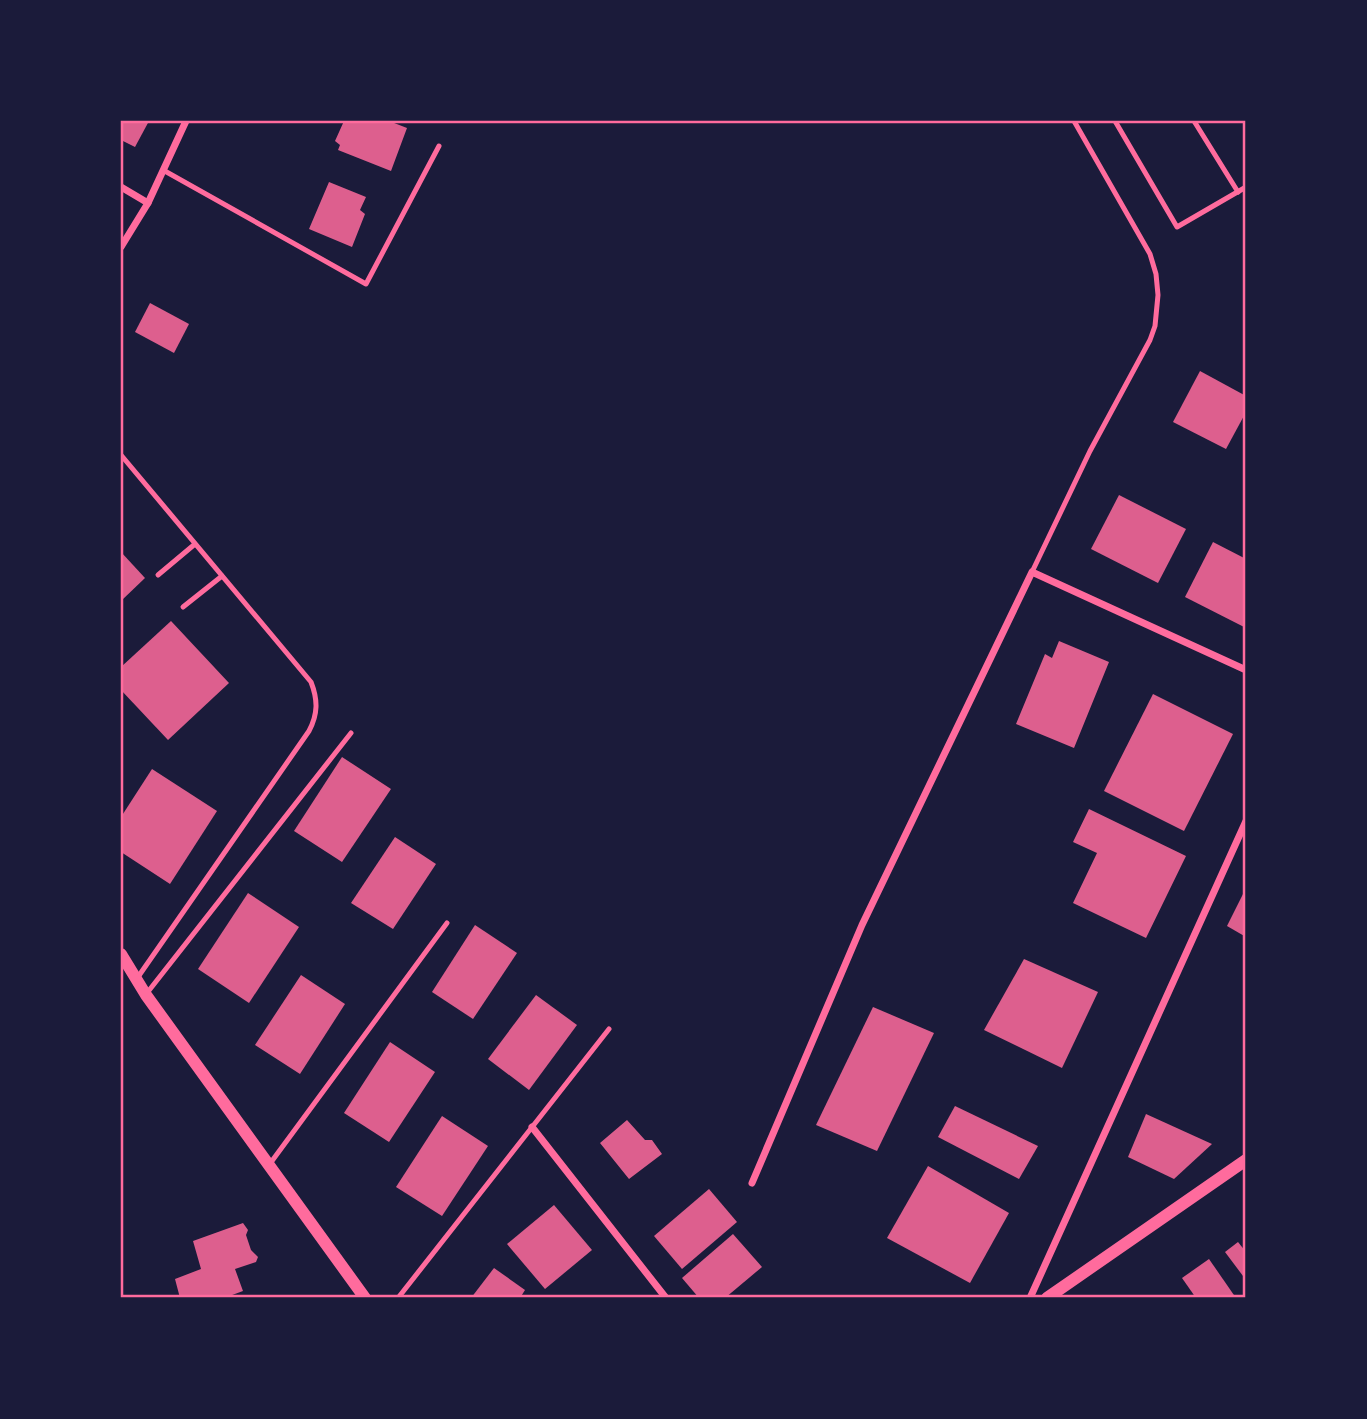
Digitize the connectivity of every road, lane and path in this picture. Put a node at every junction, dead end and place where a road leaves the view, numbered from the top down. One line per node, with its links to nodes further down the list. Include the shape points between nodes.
1 (186, 121): 6 (street)
2 (1074, 121): 14 (lane, via 1150,254 1158,310 1150,340)
3 (1115, 121): 9 (lane, via 1177,227)
4 (1194, 121): 9 (lane)
5 (439, 146): 6 (lane, via 366,284)
6 (163, 170): 10 (street)
7 (121, 187): 10 (street)
8 (1246, 187): 9 (lane)
9 (1238, 192)
10 (148, 203): 11 (street)
11 (121, 247)
12 (121, 455): 13 (lane)
13 (195, 544): 15 (lane); 16 (lane)
14 (1032, 572): 18 (street); 29 (street, via 862,925)
15 (158, 575)
16 (222, 576): 17 (lane); 23 (lane, via 311,682 316,713 309,731)
17 (183, 607)
18 (1246, 670)
19 (351, 733): 24 (lane)
20 (1246, 821): 33 (street)
21 (447, 923): 28 (lane)
22 (121, 954): 23 (street)
23 (136, 979): 24 (street)
24 (146, 995): 28 (street)
25 (609, 1029): 26 (lane)
26 (532, 1127): 31 (lane); 32 (street)
27 (1246, 1160): 34 (street)
28 (269, 1165): 30 (street)
29 (752, 1183)
30 (365, 1298)
31 (398, 1298)
32 (666, 1298)
33 (1030, 1298)
34 (1047, 1298)

